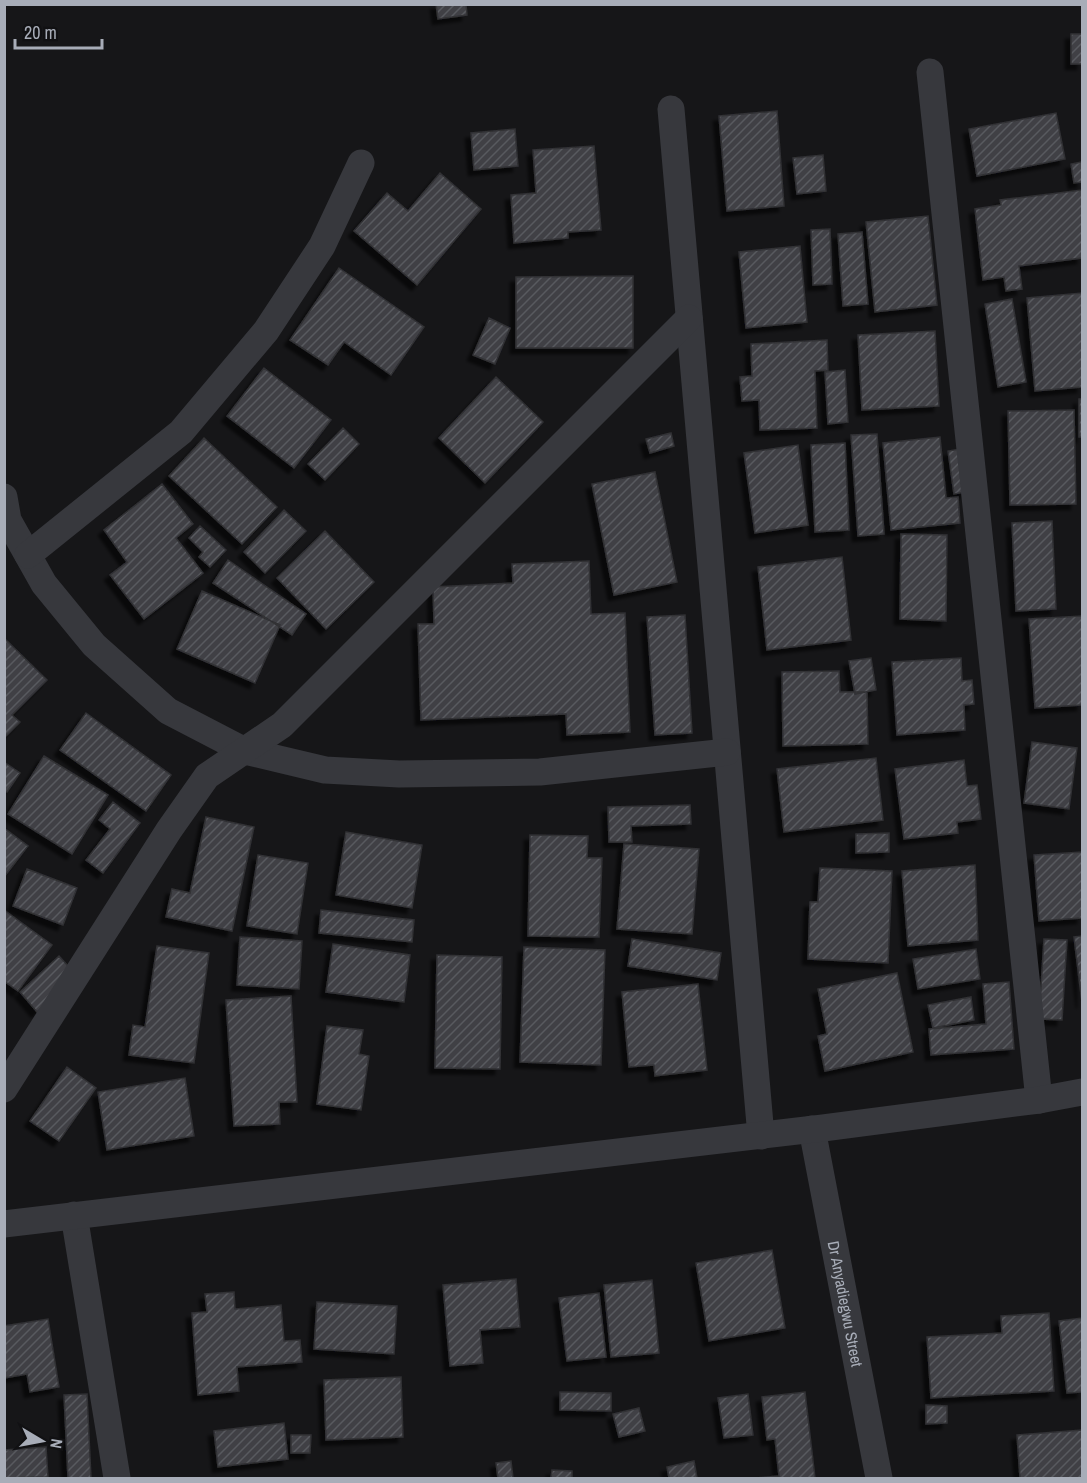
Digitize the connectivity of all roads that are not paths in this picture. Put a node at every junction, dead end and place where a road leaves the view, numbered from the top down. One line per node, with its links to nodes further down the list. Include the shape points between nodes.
1 (930, 72): 11 (street)
2 (671, 109): 4 (street)
3 (362, 163): 6 (street, via 322,246 266,331 181,432)
4 (689, 318): 7 (street, via 282,725); 8 (street)
5 (4, 497): 6 (street, via 8,520)
6 (28, 555): 7 (street, via 44,584 94,645 168,711)
7 (244, 751): 8 (street, via 325,770 399,774 540,772); 9 (street, via 207,776 175,821)
8 (727, 752): 13 (street)
9 (4, 1089)
10 (1083, 1092): 11 (street)
11 (1039, 1100): 12 (street)
12 (812, 1129): 13 (street); 17 (street, Dr Anyadiegwu Street)
13 (761, 1136): 14 (street)
14 (74, 1215): 15 (street); 16 (street)
15 (4, 1224)
16 (117, 1479)
17 (879, 1479)

